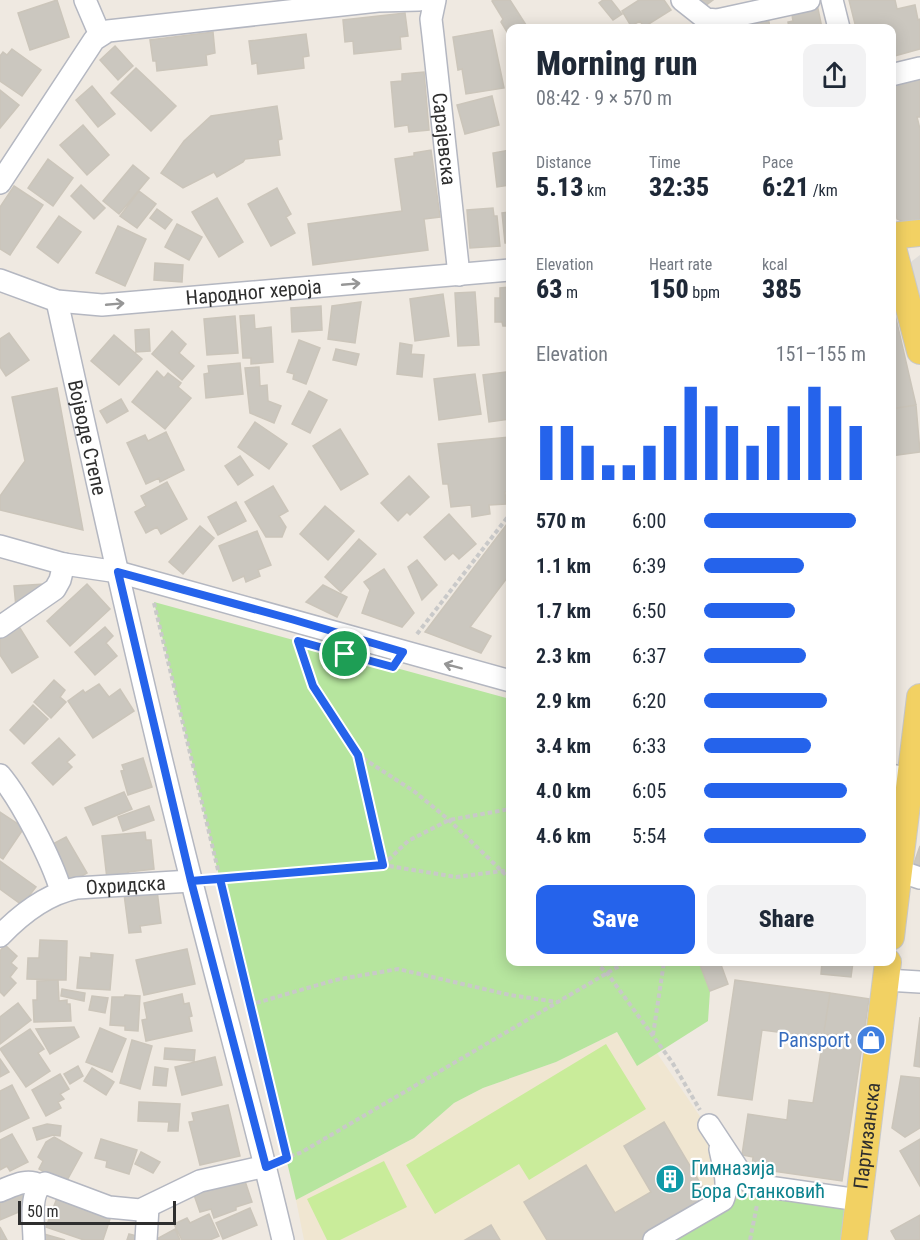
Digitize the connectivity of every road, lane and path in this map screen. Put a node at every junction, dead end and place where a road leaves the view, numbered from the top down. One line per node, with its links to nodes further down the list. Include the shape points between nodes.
1 (85, 0): 7 (street)
2 (427, 0): 7 (street, via 378,1); 15 (street, Сарајевска)
3 (682, 0): 4 (street, via 706,19 717,20)
4 (809, 0)
5 (832, 0): 6 (street)
6 (838, 24)
7 (99, 35): 10 (street)
8 (920, 68): 9 (street)
9 (896, 74)
10 (0, 183)
11 (920, 233): 12 (main road)
12 (896, 237)
13 (896, 257): 18 (main road)
14 (506, 270): 15 (street, Народног хероја)
15 (459, 275): 17 (street, Народног хероја, one-way to 15, via 102,305)
16 (0, 280): 17 (street, Народног хероја)
17 (57, 301): 22 (street, Војводе Степе)
18 (920, 351)
19 (506, 519): 26 (path)
20 (0, 546): 21 (street)
21 (64, 564): 22 (street); 24 (street, via 55,589)
22 (118, 572): 26 (street); 40 (street, Војводе Степе)
23 (165, 605): 39 (path, via 154,602)
24 (0, 627)
25 (308, 644): 29 (path, via 298,641 313,686)
26 (403, 652): 27 (street, one-way to 26)
27 (506, 680)
28 (920, 697): 31 (main road)
29 (358, 755): 33 (path, via 415,792); 34 (path)
30 (0, 775): 41 (street, Охридска, via 44,850)
31 (907, 779): 38 (main road)
32 (506, 810): 33 (path)
33 (449, 820): 34 (path, via 408,841); 36 (path)
34 (383, 865): 36 (path, via 456,877); 39 (path)
35 (506, 871): 36 (path)
36 (503, 872): 37 (path)
37 (506, 875)
38 (910, 875): 42 (main road)
39 (220, 879): 40 (path); 51 (path)
40 (191, 881): 41 (street, Охридска); 52 (street, Војводе Степе)
41 (61, 891): 43 (street, Охридска, via 43,900)
42 (896, 921)
43 (0, 936)
44 (599, 966): 48 (path)
45 (619, 966): 48 (path)
46 (663, 966): 53 (path)
47 (887, 971): 49 (street); 61 (main road, Партизанска)
48 (607, 973): 50 (path); 53 (path)
49 (920, 982)
50 (557, 1002): 51 (path, via 398,969 335,980); 55 (path)
51 (250, 1005): 52 (path); 55 (path)
52 (225, 1012): 56 (street, Војводе Степе)
53 (653, 1036): 54 (path)
54 (713, 1131): 59 (street, via 744,1178); 66 (street, via 726,1184 723,1200)
55 (287, 1158): 56 (path); 57 (path)
56 (266, 1167): 62 (street, via 200,1181); 65 (street, Војводе Степе)
57 (289, 1168)
58 (40, 1185): 60 (street, via 22,1182); 62 (street, via 54,1185 109,1207); 63 (street, via 34,1202)
59 (761, 1186): 61 (street); 67 (path)
60 (0, 1191)
61 (859, 1200): 68 (main road, Партизанска)
62 (148, 1207): 64 (street)
63 (34, 1240)
64 (146, 1240)
65 (283, 1240)
66 (654, 1240)
67 (750, 1240)
68 (854, 1240)

